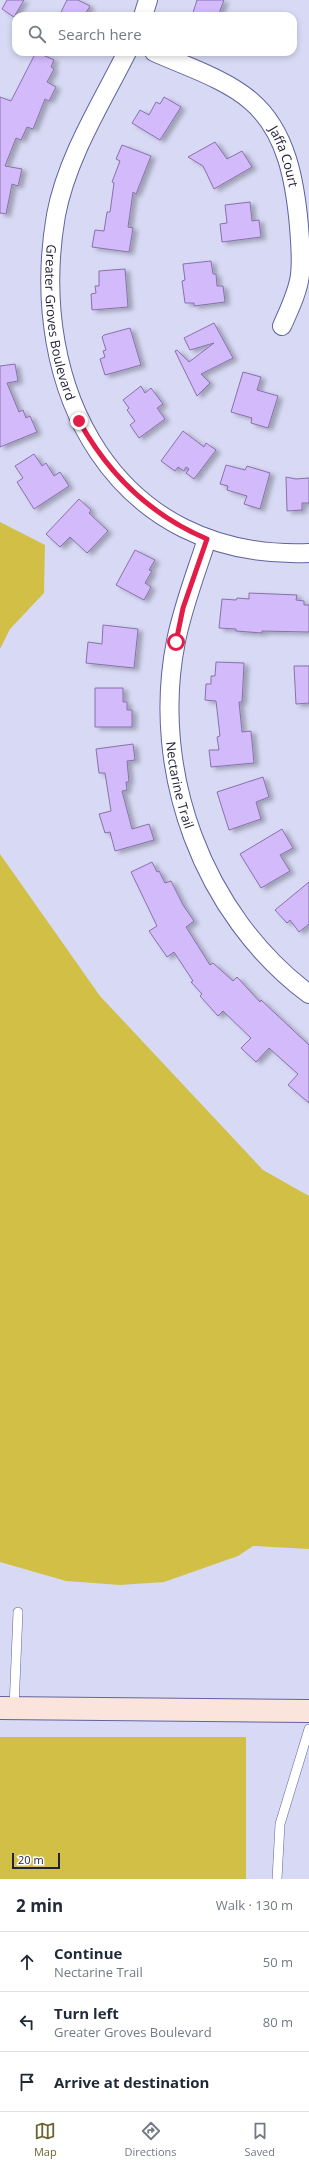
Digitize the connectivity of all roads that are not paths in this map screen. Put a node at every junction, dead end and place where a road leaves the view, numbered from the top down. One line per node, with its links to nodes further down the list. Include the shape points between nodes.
1 (148, 0): 2 (street)
2 (144, 12)
3 (125, 56): 6 (street, Greater Groves Boulevard, via 84,136 56,214 51,259 52,326 58,361 79,421 91,442 132,492 157,513 184,530)
4 (163, 56): 5 (street, Jaffa Court, via 236,90 256,106 276,131 291,173 301,257 297,289)
5 (282, 326)
6 (207, 539): 7 (street, Greater Groves Boulevard, via 253,551); 8 (street, Nectarine Trail, via 183,608 172,674 170,713 180,792 198,851 232,913 270,960)
7 (309, 553)
8 (309, 994)
9 (18, 1612): 10 (lane)
10 (7, 1708): 11 (main road)
11 (309, 1711)
12 (309, 1729): 13 (lane, via 280,1824)
13 (277, 1879)

